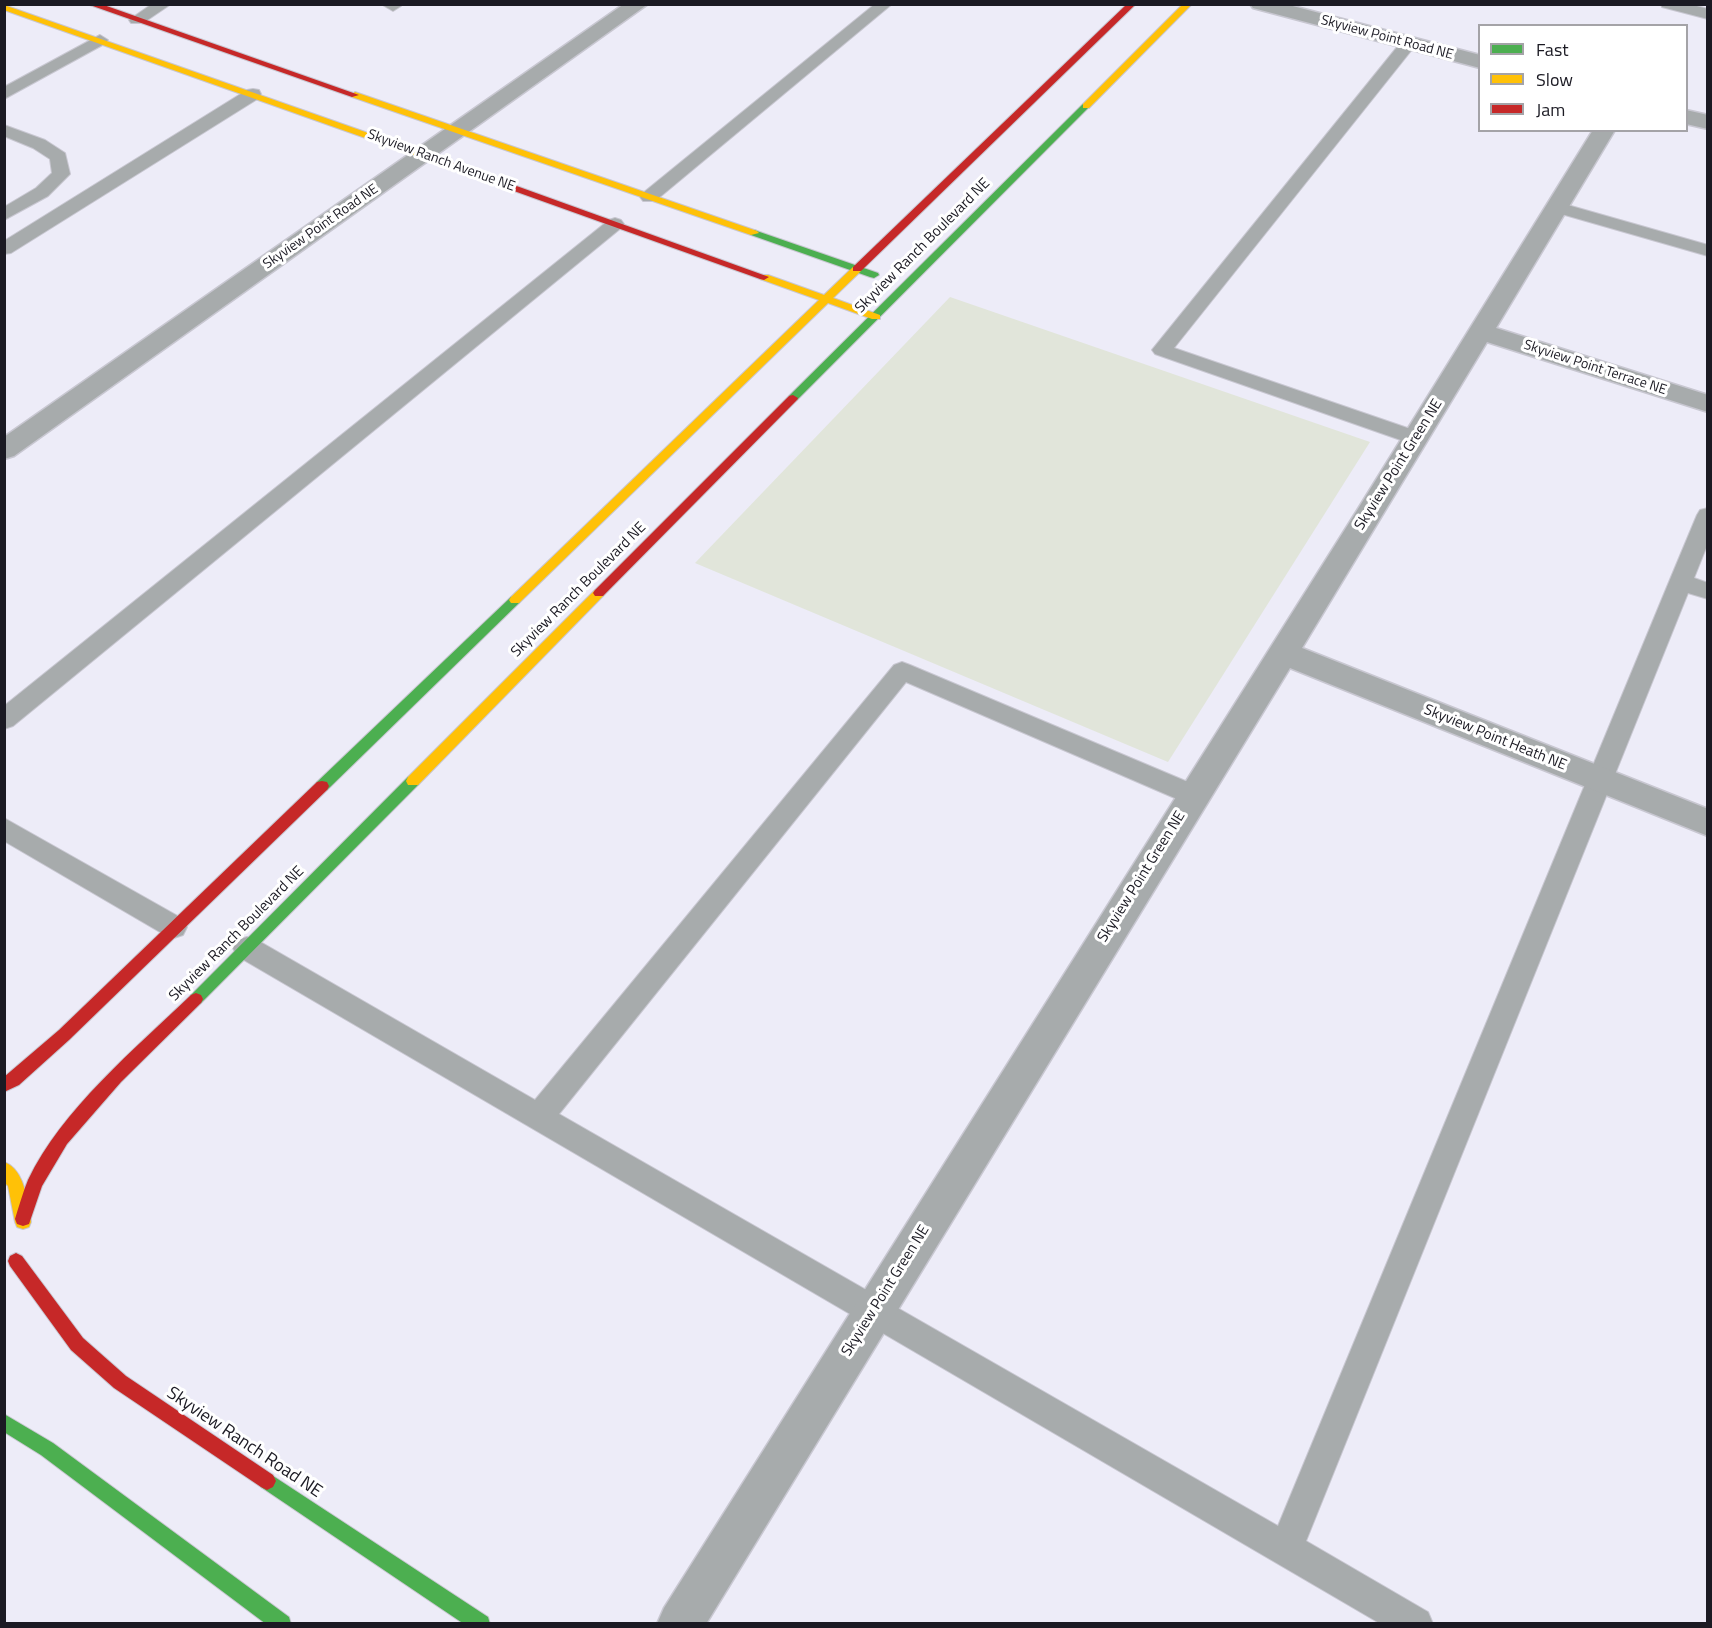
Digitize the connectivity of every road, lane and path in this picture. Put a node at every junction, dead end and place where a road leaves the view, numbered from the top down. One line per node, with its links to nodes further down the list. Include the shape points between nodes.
1 (91, 4): 11 (street)
2 (164, 4): 11 (lane)
3 (638, 4): 20 (street, Skyview Point Road NE)
4 (885, 4): 23 (lane)
5 (1132, 4): 29 (street, Skyview Ranch Boulevard NE)
6 (1188, 4): 30 (street, Skyview Ranch Boulevard NE)
7 (1260, 4): 13 (street, Skyview Point Road NE)
8 (1668, 4): 10 (lane)
9 (4, 6): 12 (street, Skyview Ranch Avenue NE)
10 (1707, 14)
11 (137, 20): 20 (street)
12 (100, 40): 15 (lane); 16 (street, Skyview Ranch Avenue NE)
13 (1408, 44): 14 (street, Skyview Point Road NE); 35 (lane, via 1162,350)
14 (1478, 62)
15 (4, 94)
16 (253, 94): 22 (street, Skyview Ranch Avenue NE); 27 (lane)
17 (1688, 117): 18 (street)
18 (1707, 122)
19 (4, 130): 25 (lane, via 59,157 61,174 42,192)
20 (458, 131): 22 (street, Skyview Point Road NE); 23 (street)
21 (1603, 132): 24 (street, Skyview Point Green NE)
22 (424, 155): 26 (street, Skyview Ranch Avenue NE); 36 (street, Skyview Point Road NE)
23 (649, 197): 29 (street)
24 (1557, 207): 28 (lane); 33 (street, Skyview Point Green NE)
25 (4, 215)
26 (615, 224): 31 (street, Skyview Ranch Avenue NE); 41 (lane)
27 (4, 249)
28 (1707, 251)
29 (858, 269): 30 (street); 31 (street, Skyview Ranch Boulevard NE)
30 (907, 287): 32 (street, Skyview Ranch Boulevard NE)
31 (826, 299): 32 (street, Skyview Ranch Avenue NE); 46 (street, Skyview Ranch Boulevard NE)
32 (876, 316): 47 (street, Skyview Ranch Boulevard NE)
33 (1482, 332): 34 (street, Skyview Point Terrace NE); 35 (street, Skyview Point Green NE)
34 (1707, 404)
35 (1415, 438): 40 (street, Skyview Point Green NE)
36 (4, 450)
37 (1707, 515): 38 (lane)
38 (1680, 582): 39 (lane); 42 (lane)
39 (1707, 591)
40 (1282, 653): 42 (street, Skyview Point Heath NE); 43 (street, Skyview Point Green NE)
41 (4, 720)
42 (1598, 779): 44 (street, Skyview Point Heath NE); 56 (lane)
43 (1193, 795): 49 (lane, via 902,671); 54 (street, Skyview Point Green NE)
44 (1707, 823)
45 (4, 828): 46 (lane)
46 (174, 927): 48 (street, Skyview Ranch Boulevard NE, via 64,1035)
47 (247, 948): 49 (lane); 51 (street, Skyview Ranch Boulevard NE, via 116,1077 61,1139 35,1183)
48 (4, 1085)
49 (539, 1117): 54 (lane)
50 (4, 1169): 51 (street, via 15,1183)
51 (23, 1219): 52 (street)
52 (18, 1251): 53 (street); 58 (street, Skyview Ranch Road NE, via 76,1344 120,1382)
53 (8, 1276)
54 (874, 1311): 56 (lane); 59 (street, Skyview Point Green NE)
55 (4, 1422): 57 (street, via 47,1449)
56 (1286, 1549): 60 (lane)
57 (282, 1623)
58 (481, 1623)
59 (680, 1623)
60 (1416, 1623)

